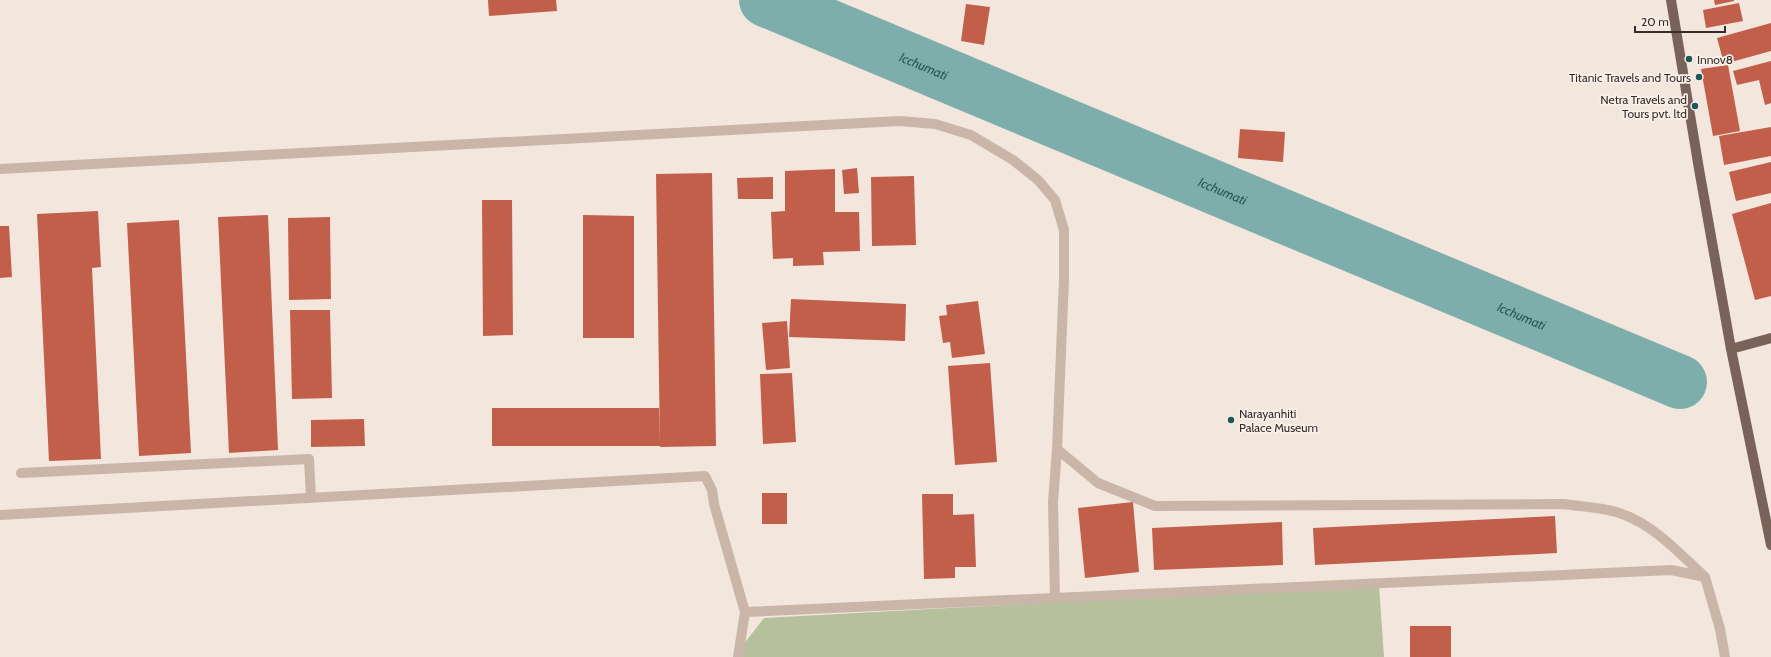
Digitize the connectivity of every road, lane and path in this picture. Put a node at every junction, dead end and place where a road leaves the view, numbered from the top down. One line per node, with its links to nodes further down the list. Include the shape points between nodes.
1 (1671, 0): 4 (main road)
2 (0, 169): 5 (lane, via 900,121 934,124 970,135 1013,160 1038,180 1055,200 1064,230)
3 (1771, 338): 4 (main road)
4 (1731, 349): 9 (main road)
5 (1057, 449): 10 (lane, via 1098,483 1155,506 1564,504 1622,514 1652,530); 11 (lane, via 1052,502)
6 (21, 474): 7 (lane, via 309,459)
7 (311, 498): 8 (lane); 12 (lane, via 704,476 712,490)
8 (0, 515)
9 (1771, 545)
10 (1705, 577): 11 (lane, via 1671,570); 14 (lane)
11 (1055, 598): 12 (lane)
12 (745, 612): 13 (lane)
13 (738, 657)
14 (1725, 657)

